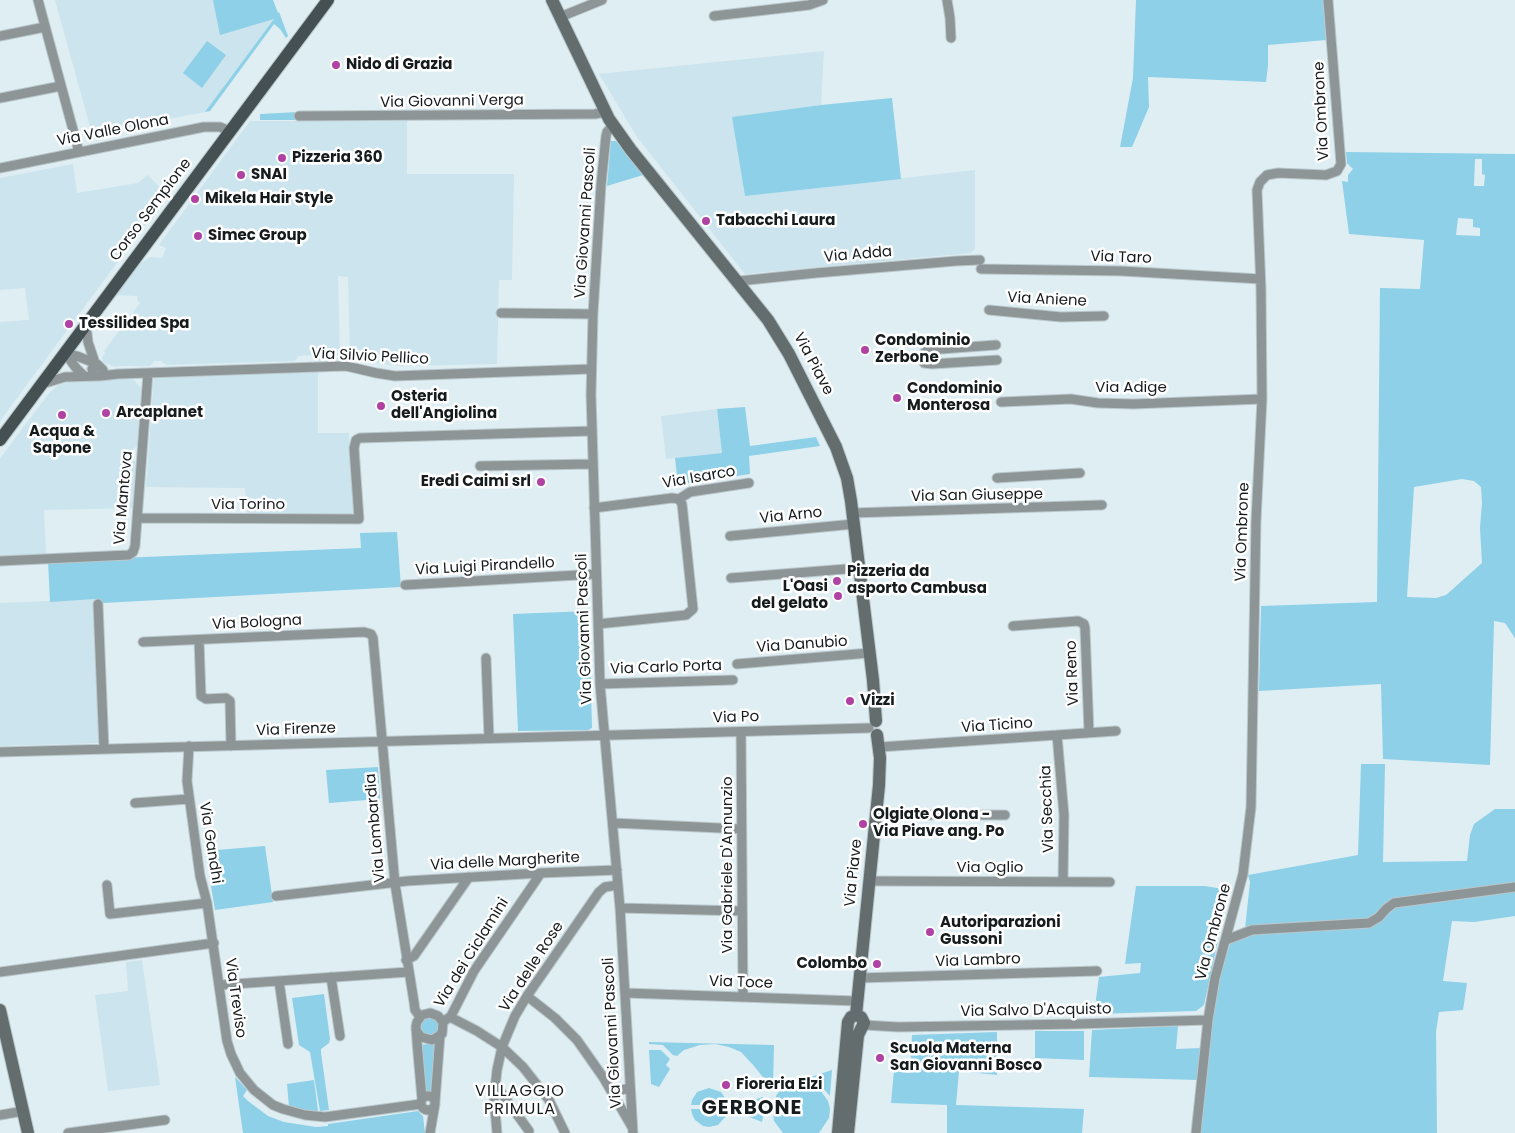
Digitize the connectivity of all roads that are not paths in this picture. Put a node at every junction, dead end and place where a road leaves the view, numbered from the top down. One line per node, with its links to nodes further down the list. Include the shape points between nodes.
1 (38, 0): 10 (street)
2 (328, 0): 18 (main road, Corso Sempione)
3 (552, 0): 9 (street, Via Piave)
4 (602, 0): 9 (street)
5 (823, 0): 8 (street, via 809,5)
6 (947, 0): 12 (street)
7 (1328, 0): 22 (street, Via Ombrone, via 1341,164 1337,171 1326,176 1278,173 1267,175 1260,182 1257,190)
8 (714, 16)
9 (560, 17): 15 (street, Via Piave)
10 (45, 27): 11 (street); 13 (street)
11 (0, 36)
12 (951, 38)
13 (61, 86): 14 (street); 19 (street)
14 (0, 98)
15 (605, 112): 16 (street, Via Giovanni Verga); 17 (street, Via Piave)
16 (299, 116)
17 (613, 126): 23 (street, Via Piave); 26 (street, Via Giovanni Pascoli, via 605,140)
18 (230, 131): 19 (street, Via Valle Olona, via 220,126 209,127); 28 (main road, Corso Sempione)
19 (79, 152): 20 (street, Via Valle Olona)
20 (0, 168)
21 (980, 264): 22 (street, Via Taro); 23 (street, Via Adda, via 956,261)
22 (1260, 279): 36 (street, Via Ombrone)
23 (739, 281): 49 (street, Via Piave, via 778,334 820,413 844,466)
24 (989, 310): 27 (street, Via Aniene, via 1061,317)
25 (501, 313): 26 (street)
26 (593, 314): 32 (street, Via Giovanni Pascoli)
27 (1104, 316)
28 (86, 324): 30 (main road, Corso Sempione); 33 (street)
29 (996, 345): 31 (street, via 928,350 922,359 924,363 932,364)
30 (65, 354): 33 (street, Via Silvio Pellico, via 77,356); 33 (street, via 76,368); 35 (main road, Corso Sempione)
31 (998, 360)
32 (591, 369): 34 (street, Via Silvio Pellico, via 395,376 346,366); 38 (street, Via Giovanni Pascoli)
33 (95, 371): 34 (street, Via Silvio Pellico); 35 (street, Via Silvio Pellico)
34 (148, 373): 48 (street, Via Mantova)
35 (42, 384): 39 (main road, Corso Sempione)
36 (1262, 400): 37 (street, Via Adige, via 1122,404 1071,399); 99 (street, Via Ombrone, via 1256,521 1251,808 1243,874)
37 (1001, 402)
38 (592, 431): 40 (street, Via Giovanni Pascoli); 48 (street, Via Torino, via 360,438 354,448 359,519)
39 (0, 440)
40 (593, 464): 41 (street); 47 (street, Via Giovanni Pascoli)
41 (480, 466)
42 (1080, 473): 43 (street)
43 (997, 478)
44 (749, 483): 45 (street, Via Isarco, via 690,492)
45 (678, 499): 47 (street, Via Isarco); 57 (street, via 682,504 693,609 686,615)
46 (1102, 505): 49 (street, Via San Giuseppe)
47 (594, 508): 53 (street, Via Giovanni Pascoli)
48 (138, 518): 51 (street, Via Mantova, via 135,548 129,554)
49 (853, 518): 50 (street, Via Arno); 52 (street, Via Piave)
50 (730, 536)
51 (0, 561)
52 (859, 568): 54 (street); 62 (street, Via Piave)
53 (596, 574): 55 (street, Via Luigi Pirandello); 57 (street, Via Giovanni Pascoli)
54 (731, 578)
55 (405, 585)
56 (98, 604): 77 (street)
57 (598, 624): 66 (street, Via Giovanni Pascoli)
58 (1013, 626): 70 (street, Via Reno, via 1078,621 1084,624)
59 (371, 634): 60 (street, Via Bologna); 74 (street, Via Lombardia)
60 (199, 640): 61 (street, Via Bologna); 76 (street, via 200,696 230,701)
61 (143, 642)
62 (869, 653): 64 (street, Via Danubio); 69 (street, Via Piave)
63 (486, 658): 73 (street)
64 (737, 664)
65 (733, 680): 66 (street, Via Carlo Porta)
66 (600, 684): 72 (street, Via Giovanni Pascoli)
67 (1116, 731): 70 (street, Via Ticino)
68 (741, 732): 69 (street, Via Po); 72 (street, Via Po); 84 (street, Via Gabriele D'Annunzio)
69 (875, 733): 71 (street, Via Ticino); 81 (street, Via Piave, via 880,769)
70 (1089, 733): 71 (street, Via Ticino)
71 (1057, 735): 89 (street, Via Secchia, via 1064,816)
72 (604, 736): 73 (street, Via Firenze); 83 (street, Via Giovanni Pascoli)
73 (489, 738): 74 (street, Via Firenze)
74 (382, 741): 76 (street, Via Firenze); 91 (street, Via Lombardia)
75 (189, 746): 76 (street, Via Firenze); 77 (street, Via Firenze); 79 (street, Via Gandhi)
76 (231, 746)
77 (104, 749): 78 (street, Via Firenze)
78 (0, 752)
79 (189, 799): 80 (street); 96 (street, Via Gandhi)
80 (135, 803)
81 (876, 815): 82 (street); 88 (street, Via Piave)
82 (1005, 815)
83 (613, 823): 84 (street); 85 (street, Via Giovanni Pascoli)
84 (741, 829): 98 (street, Via Gabriele D'Annunzio)
85 (617, 870): 86 (street, Via delle Margherite); 93 (street, Via Giovanni Pascoli)
86 (541, 873): 87 (street, Via delle Margherite); 115 (street, Via dei Ciclamini, via 474,971)
87 (469, 877): 91 (street, Via delle Margherite); 101 (street, via 414,956)
88 (870, 881): 89 (street, Via Oglio); 106 (street, Via Piave)
89 (1063, 882): 90 (street, Via Oglio)
90 (1110, 882)
91 (395, 884): 95 (street, Via delle Margherite); 101 (street, Via Lombardia)
92 (107, 885): 96 (street, via 110,914)
93 (618, 885): 97 (street, Via Giovanni Pascoli); 110 (street, Via delle Rose, via 605,887 599,892)
94 (1515, 887): 99 (street, via 1394,903 1369,923 1252,930)
95 (276, 896)
96 (207, 903): 100 (street, Via Gandhi)
97 (620, 908): 98 (street); 109 (street, Via Giovanni Pascoli)
98 (742, 911): 111 (street, Via Gabriele D'Annunzio)
99 (1226, 940): 116 (street, Via Ombrone)
100 (214, 943): 103 (street, Via Treviso); 108 (street, Via Treviso)
101 (406, 960): 104 (street, Via Lombardia)
102 (1097, 971): 106 (street, Via Lambro)
103 (0, 972)
104 (408, 972): 105 (street); 114 (street, Via Lombardia)
105 (331, 977): 107 (street); 120 (street)
106 (859, 978): 112 (street, Via Piave)
107 (279, 981): 108 (street); 121 (street)
108 (220, 985): 128 (street, Via Treviso, via 229,1050 238,1070 250,1087 277,1107 325,1117)
109 (625, 993): 111 (street, Via Toce); 125 (street, Via Giovanni Pascoli)
110 (527, 996): 122 (street, Via delle Rose); 126 (street, via 574,1037)
111 (743, 997): 112 (street, Via Toce)
112 (856, 1001): 117 (street, Via Piave)
113 (0, 1010): 123 (street)
114 (420, 1017): 115 (street, via 426,1013); 118 (street)
115 (446, 1020): 119 (street); 122 (street, via 477,1031)
116 (1208, 1020): 117 (street, Via Salvo D'Acquisto, via 1041,1025); 141 (street, Via Ombrone)
117 (856, 1025): 139 (street, Via Piave); 140 (street, Via Piave)
118 (416, 1030): 119 (street, via 428,1040); 128 (street)
119 (440, 1035): 127 (street)
120 (340, 1036)
121 (288, 1044)
122 (502, 1047): 124 (street, Via delle Rose); 138 (street, via 544,1093)
123 (5, 1054): 129 (street)
124 (495, 1084): 133 (street); 137 (street, Via delle Rose)
125 (630, 1088): 126 (street); 132 (street, Via Giovanni Pascoli)
126 (612, 1092): 132 (street)
127 (435, 1103): 128 (street, via 427,1096); 136 (street)
128 (422, 1104): 136 (street)
129 (24, 1111): 130 (street); 134 (street)
130 (0, 1115)
131 (165, 1120): 135 (street)
132 (633, 1130)
133 (529, 1131)
134 (28, 1133)
135 (68, 1133)
136 (430, 1133)
137 (497, 1133)
138 (565, 1133)
139 (838, 1133)
140 (848, 1133)
141 (1196, 1133)

